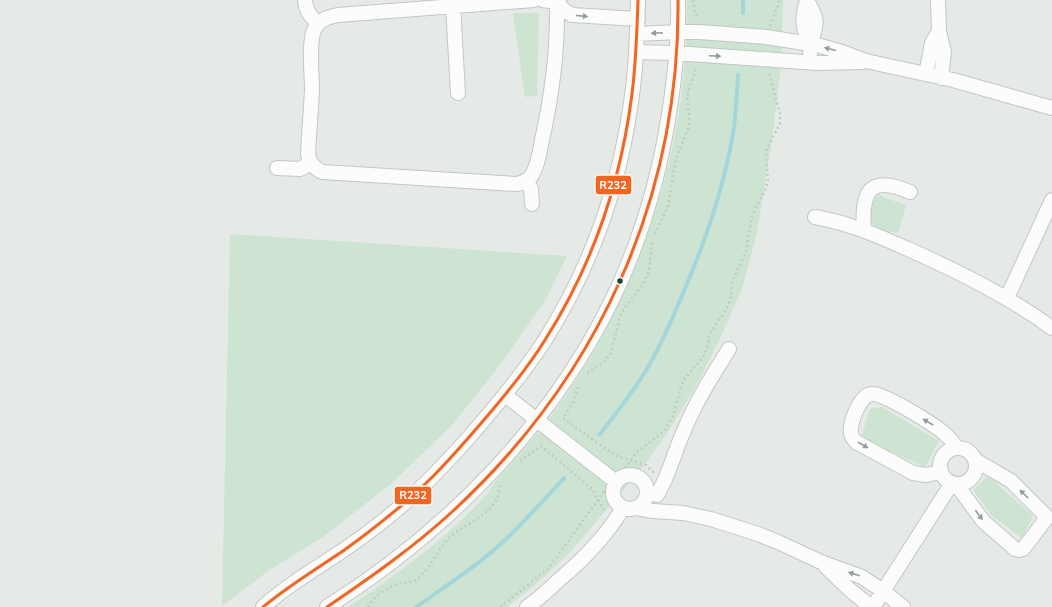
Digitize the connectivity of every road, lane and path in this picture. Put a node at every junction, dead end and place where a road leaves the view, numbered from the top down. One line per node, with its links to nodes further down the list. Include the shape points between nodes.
1 (305, 0): 12 (street, via 309,14)
2 (534, 0): 10 (street)
3 (543, 0): 9 (street)
4 (638, 0): 11 (street)
5 (678, 0): 14 (street)
6 (780, 0): 16 (path)
7 (807, 0): 17 (street, via 813,10 816,24)
8 (938, 0): 13 (street)
9 (558, 1): 11 (street, one-way to 11, via 568,13 578,16); 29 (street, via 550,102 534,171)
10 (453, 5): 12 (street, via 338,15); 25 (street)
11 (638, 19): 15 (street)
12 (319, 23): 27 (street, via 312,37 308,154)
13 (938, 31): 23 (street, via 932,42); 24 (street, via 944,52)
14 (678, 32): 15 (street, one-way to 15); 16 (street); 19 (street)
15 (637, 34): 18 (street)
16 (766, 37): 17 (street)
17 (811, 44): 21 (street); 22 (street, one-way to 17, via 842,52)
18 (636, 52): 19 (street); 38 (street, via 631,107 621,159 596,236 560,315 531,361)
19 (676, 53): 20 (street, one-way to 20); 40 (street, via 661,156 646,213 629,260 590,341)
20 (765, 59): 21 (street); 42 (path, via 780,114 780,124 767,148 768,180 752,216 746,252 734,276 727,308 709,335 702,358 683,380 673,416 664,431 637,452)
21 (810, 62): 22 (street)
22 (866, 62): 23 (street)
23 (926, 74): 24 (street)
24 (941, 78): 26 (street)
25 (458, 92)
26 (1052, 108)
27 (311, 163): 28 (street, via 300,169); 29 (street, via 322,172 516,184)
28 (277, 168)
29 (527, 180): 32 (street, via 531,189)
30 (910, 192): 34 (street, via 885,184 871,189 864,204)
31 (1052, 200): 35 (street)
32 (532, 204)
33 (815, 217): 34 (street, via 842,222)
34 (864, 231): 35 (street, via 944,265)
35 (1007, 298): 36 (street)
36 (1052, 328)
37 (729, 349): 48 (street, via 698,401 673,455)
38 (505, 395): 40 (street); 57 (street, via 456,451 395,512)
39 (563, 418): 42 (path, via 617,456)
40 (536, 420): 46 (street); 58 (street, via 481,483 433,530 391,564)
41 (957, 448): 43 (street, via 968,451); 45 (street, via 943,455); 45 (street, one-way to 45, via 934,426 884,396 873,394 863,397 855,414 852,438 913,473 926,475)
42 (632, 460): 46 (path); 48 (path, via 646,465)
43 (975, 460): 49 (street, via 975,472 972,477 962,483); 49 (street, one-way to 43, via 983,520 1015,549 1023,549 1046,516 1011,480)
44 (516, 463): 52 (path, via 541,446 593,490)
45 (941, 472): 49 (street, via 947,480)
46 (616, 481): 50 (street, via 631,475 640,479); 52 (path); 53 (street, via 613,489 616,502)
47 (500, 482): 59 (path, via 498,498 485,514 451,536 438,550 424,573 415,581 387,588 372,600)
48 (664, 483): 51 (street)
49 (954, 483): 56 (street)
50 (646, 486): 51 (street); 53 (street, via 643,503)
51 (657, 495): 54 (street)
52 (598, 499): 60 (path, via 549,568)
53 (630, 508): 54 (street); 61 (street, via 575,566)
54 (683, 513): 55 (street, via 758,534)
55 (821, 562): 56 (street, one-way to 55, via 862,577); 62 (street)
56 (884, 591): 62 (street); 63 (street)
57 (263, 607)
58 (327, 607)
59 (368, 607)
60 (500, 607)
61 (527, 607)
62 (872, 607)
63 (903, 607)

